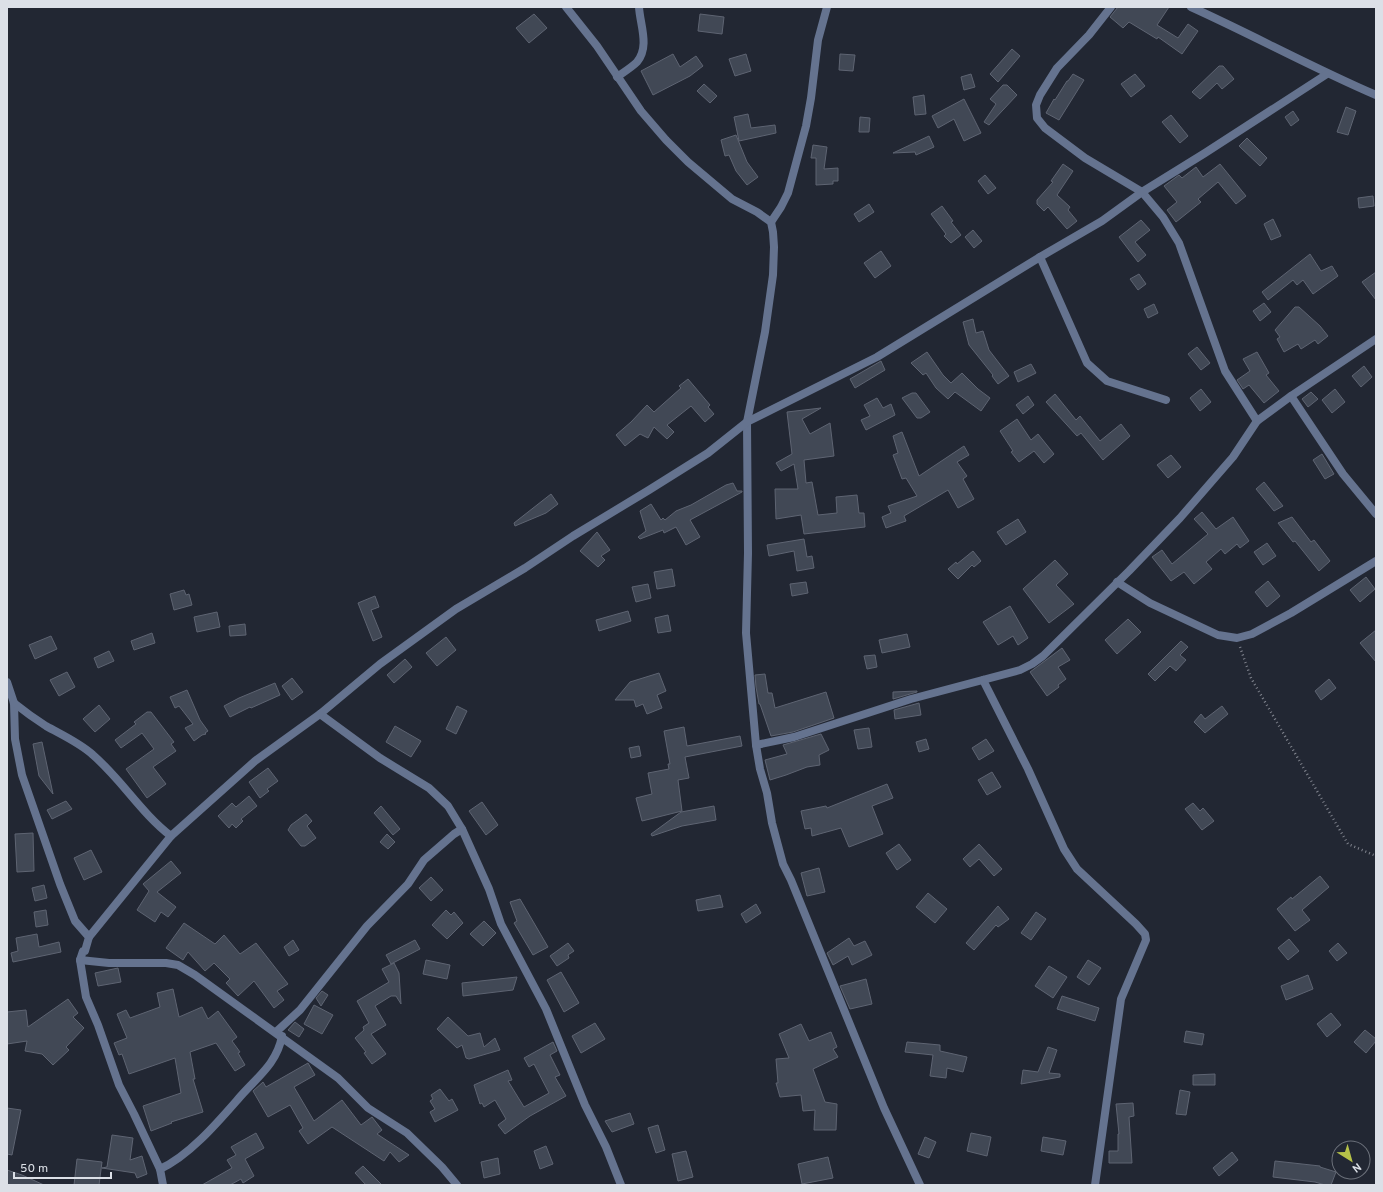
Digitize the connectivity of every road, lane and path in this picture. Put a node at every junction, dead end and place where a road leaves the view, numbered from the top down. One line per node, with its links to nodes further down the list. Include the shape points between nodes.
1 (566, 7): 7 (street, via 597,46)
2 (639, 7): 7 (street, via 644,50 637,62)
3 (827, 7): 10 (street, via 818,40 806,126 788,193)
4 (1111, 7): 9 (street, via 1089,35 1057,68 1040,95 1036,105 1037,118 1044,128 1085,158)
5 (1191, 7): 6 (street)
6 (1327, 74): 8 (street); 9 (street)
7 (617, 77): 10 (street, via 641,111 688,162 732,199)
8 (1376, 96)
9 (1142, 192): 11 (street, via 1102,221); 15 (street, via 1163,217 1179,243 1225,371)
10 (770, 222): 16 (street, via 774,247 773,275 765,332)
11 (1040, 257): 14 (street, via 1087,363 1107,381); 16 (street, via 878,358)
12 (1376, 339): 13 (street)
13 (1291, 396): 15 (street); 17 (street, via 1343,474)
14 (1166, 400)
15 (1257, 421): 19 (street, via 1233,457 1180,518)
16 (747, 422): 24 (street, via 708,453 456,609 380,664); 25 (street, via 746,633)
17 (1376, 514)
18 (1376, 561): 20 (street, via 1291,613 1252,634)
19 (1117, 582): 20 (street, via 1150,603 1218,635); 21 (street, via 1043,656 1020,670)
20 (1237, 638): 28 (path, via 1251,678 1348,844)
21 (983, 680): 25 (street, via 911,699 794,737); 37 (street, via 1028,768 1064,849 1077,869 1145,934 1146,940 1121,1000)
22 (7, 682): 23 (street)
23 (14, 703): 27 (street, via 92,754 157,826); 29 (street, via 15,739 22,775 60,884 76,921)
24 (320, 714): 26 (street, via 380,758 429,788 448,806); 27 (street, via 256,762)
25 (756, 745): 36 (street, via 783,864 884,1108)
26 (462, 829): 31 (street, via 424,860 408,884 367,926); 35 (street, via 489,889 501,924 546,1009)
27 (171, 836): 29 (street)
28 (1376, 856)
29 (89, 937): 30 (street, via 86,951 83,951)
30 (80, 960): 31 (street, via 178,965); 32 (street, via 86,997 119,1085)
31 (279, 1034): 32 (street, via 280,1044 262,1074 224,1116 191,1147 170,1165); 34 (street, via 338,1078 368,1108 407,1133)
32 (160, 1169): 33 (street)
33 (163, 1185)
34 (457, 1185)
35 (621, 1185)
36 (920, 1185)
37 (1095, 1185)

